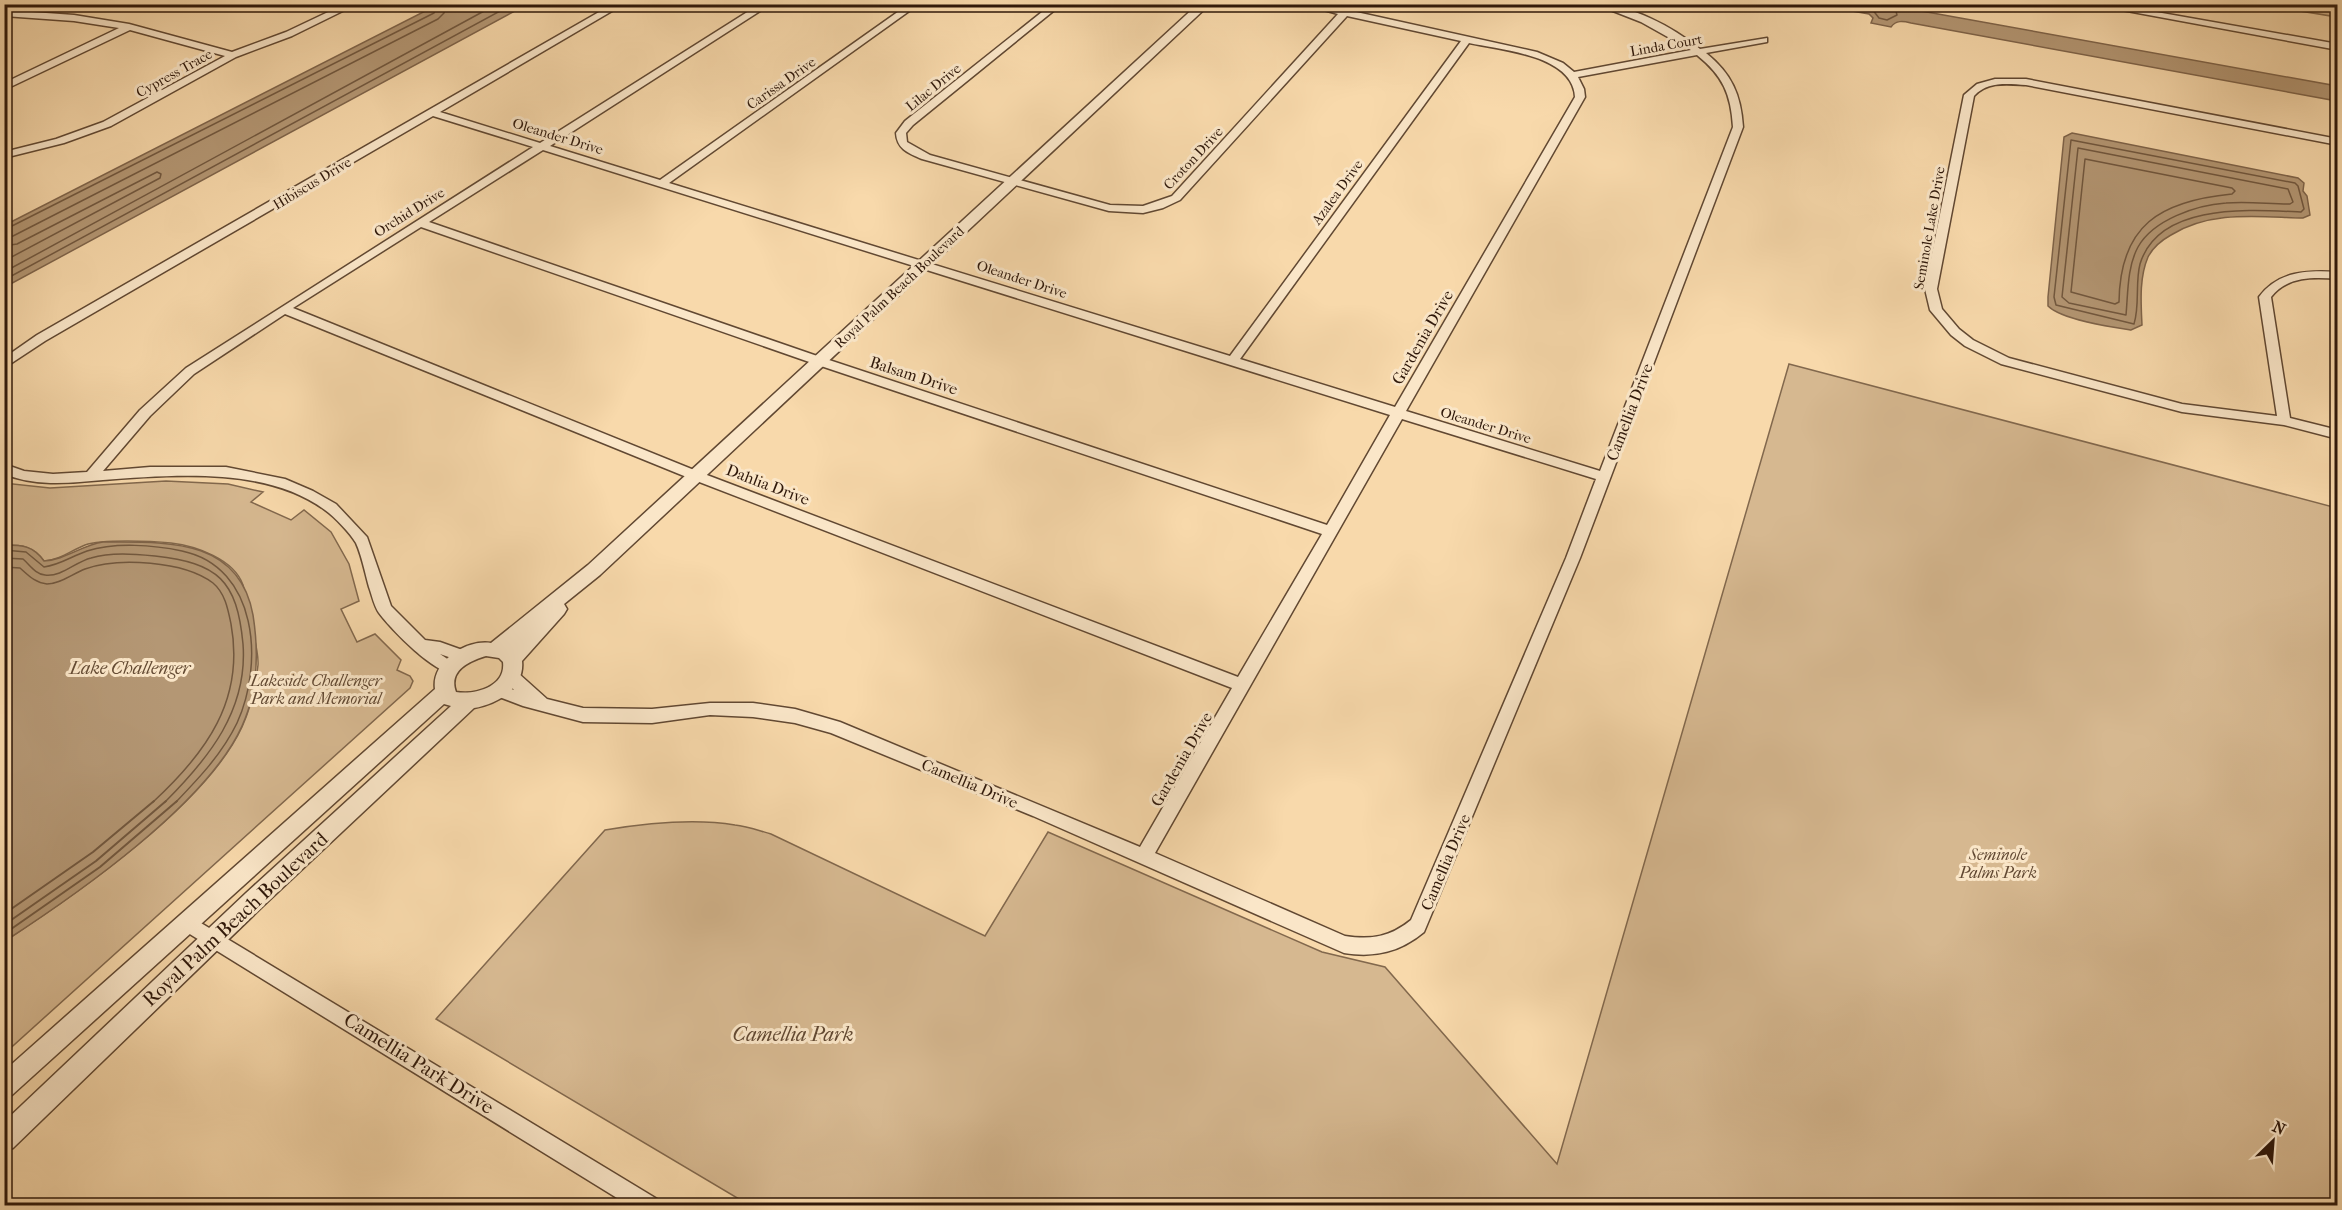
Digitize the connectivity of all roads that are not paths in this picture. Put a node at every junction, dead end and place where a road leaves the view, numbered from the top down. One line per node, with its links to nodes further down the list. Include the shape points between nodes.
1 (353, 4): 17 (street, Cypress Trace)
2 (620, 4): 20 (street, Hibiscus Drive)
3 (767, 4): 22 (street, Orchid Drive)
4 (915, 4): 25 (street, Carissa Drive)
5 (1058, 4): 24 (street, Lilac Drive, via 901,133 902,143 910,150)
6 (1205, 4): 24 (street, Royal Palm Beach Boulevard)
7 (1305, 4): 11 (street)
8 (1599, 4): 16 (street, Camellia Drive, via 1649,22)
9 (2093, 4): 15 (street)
10 (4, 13): 12 (street)
11 (1344, 13): 13 (street); 24 (street, Croton Drive, via 1176,198 1163,206 1132,212)
12 (129, 27): 17 (street); 19 (street)
13 (1467, 39): 18 (street, via 1538,55); 31 (street, Azalea Drive)
14 (1764, 40): 16 (street, Linda Court)
15 (2337, 47)
16 (1699, 52): 18 (street, Linda Court); 39 (street, Camellia Drive, via 1731,89 1737,103 1738,127)
17 (232, 55): 23 (street, Cypress Trace, via 107,124)
18 (1572, 75): 33 (street, Gardenia Drive, via 1580,88 1580,97)
19 (4, 87)
20 (431, 112): 22 (street, Oleander Drive); 32 (street, Hibiscus Drive, via 41,338)
21 (2337, 142): 34 (street, Seminole Lake Drive, via 2026,82 2000,81 1980,86 1969,95 1930,289 1936,310 1955,332 2005,361 2182,408)
22 (543, 147): 25 (street, Oleander Drive); 26 (street, Orchid Drive)
23 (4, 155)
24 (1014, 181): 27 (street, Royal Palm Beach Boulevard)
25 (662, 183): 27 (street, Oleander Drive)
26 (420, 223): 29 (street, Orchid Drive); 30 (street, Balsam Drive)
27 (925, 264): 30 (street, Royal Palm Beach Boulevard); 31 (street, Oleander Drive)
28 (2337, 276): 34 (street, via 2286,279 2265,297)
29 (284, 309): 37 (street, Dahlia Drive); 38 (street, Orchid Drive, via 190,371 145,413)
30 (819, 361): 37 (street, Royal Palm Beach Boulevard); 40 (street, Balsam Drive)
31 (1232, 362): 33 (street, Oleander Drive)
32 (4, 364)
33 (1398, 413): 39 (street, Oleander Drive); 40 (street, Gardenia Drive)
34 (2284, 421): 35 (street, Seminole Lake Drive)
35 (2337, 435)
36 (4, 469): 38 (street, via 22,476)
37 (694, 475): 41 (street, Royal Palm Beach Boulevard); 45 (street, Dahlia Drive)
38 (91, 476): 43 (street, via 226,472 285,484 308,494 331,507 362,541 384,609 435,659)
39 (1604, 477): 48 (street, Camellia Drive, via 1418,926 1407,936 1378,947 1344,944)
40 (1330, 531): 45 (street, Gardenia Drive)
41 (594, 570): 42 (street, Royal Palm Beach Boulevard); 44 (street, Royal Palm Beach Boulevard)
42 (495, 649): 43 (street, via 474,651); 44 (street, via 506,651)
43 (456, 662): 46 (street, via 443,679)
44 (508, 676): 47 (street, via 484,700); 48 (street, Camellia Drive, via 523,700 583,715 652,716 710,709 795,716 844,731)
45 (1242, 685): 48 (street, Gardenia Drive)
46 (445, 692): 47 (street, via 449,698); 49 (street, Royal Palm Beach Boulevard)
47 (467, 702): 50 (street, Royal Palm Beach Boulevard)
48 (1144, 856)
49 (186, 922): 50 (street, Camellia Park Drive); 51 (street, Royal Palm Beach Boulevard)
50 (214, 938): 52 (street, Royal Palm Beach Boulevard); 53 (street, Camellia Park Drive)
51 (4, 1087)
52 (4, 1138)
53 (650, 1206)

